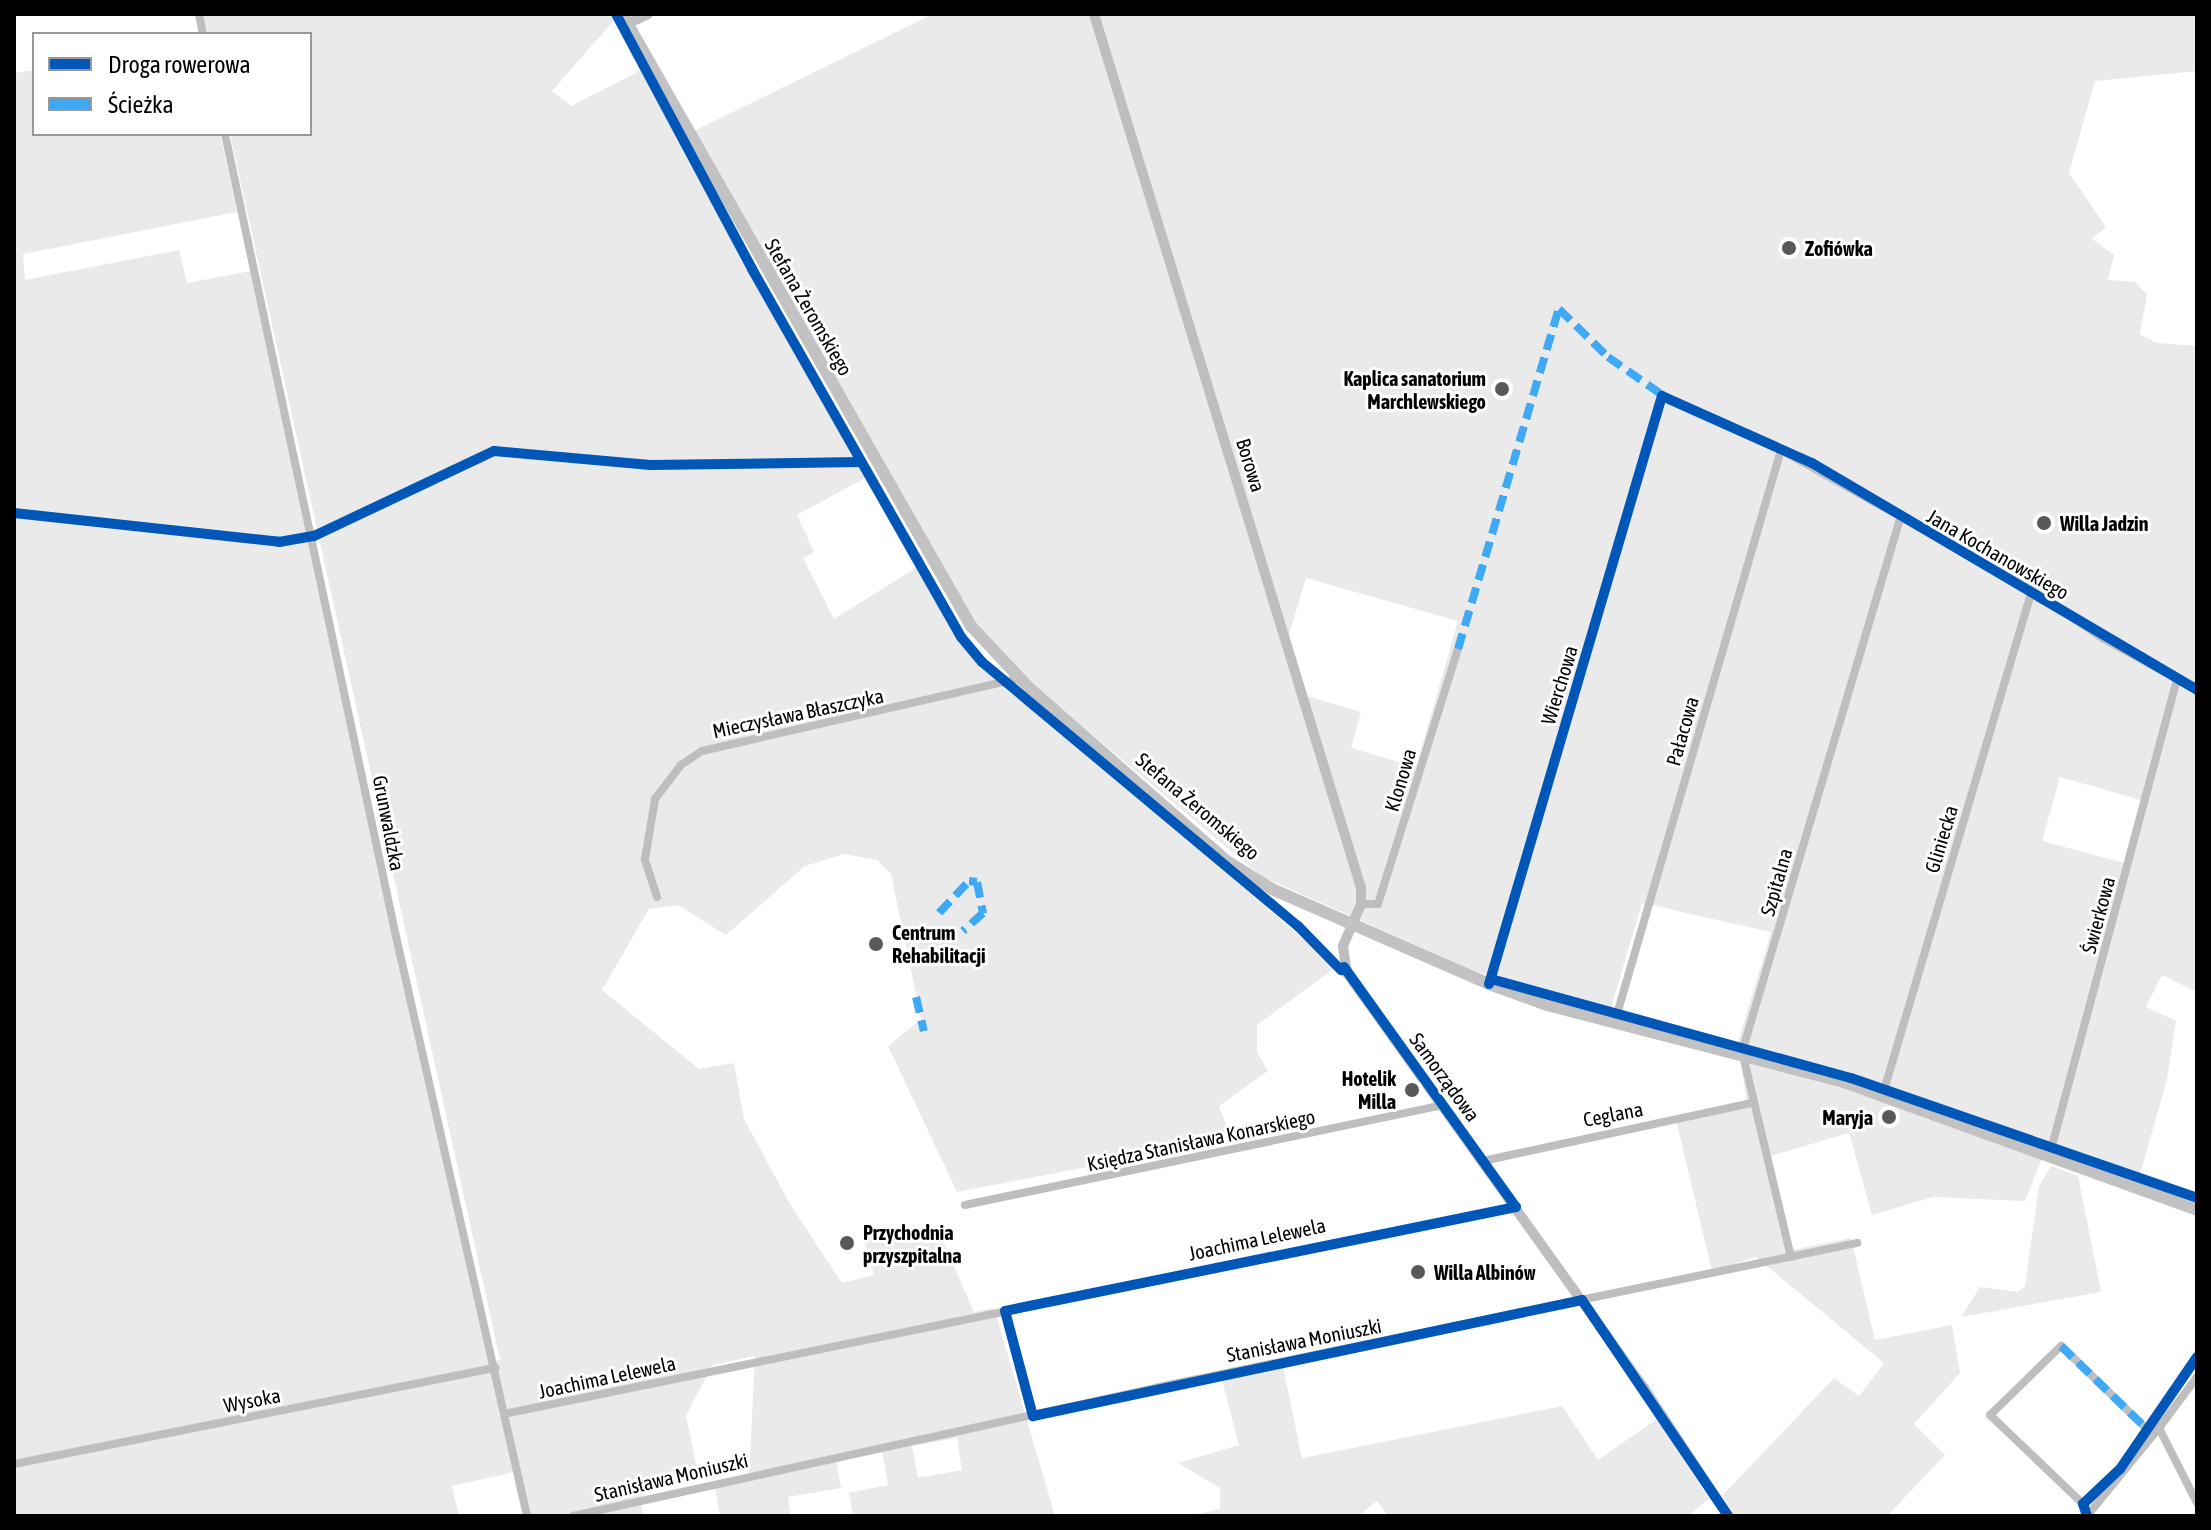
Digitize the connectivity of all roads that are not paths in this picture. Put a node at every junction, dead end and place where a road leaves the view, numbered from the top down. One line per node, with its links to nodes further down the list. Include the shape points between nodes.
1 (648, 14): 3 (street)
2 (1094, 14): 14 (street, Borowa, via 1335,798)
3 (624, 19): 10 (main road, Stefana Żeromskiego, via 971,626)
4 (225, 136): 30 (street, Grunwaldzka, via 395,932)
5 (1662, 396): 16 (street, Wierchowa)
6 (1781, 450): 7 (street, Jana Kochanowskiego, via 1812,463); 17 (street, Pałacowa)
7 (1900, 519): 8 (street, Jana Kochanowskiego); 18 (street, Szpitalna)
8 (2032, 590): 11 (street, Jana Kochanowskiego); 19 (street, Gliniecka)
9 (1458, 649): 14 (street, Klonowa, via 1378,904)
10 (1020, 678): 13 (street, Mieczysława Błaszczyka, via 702,751 681,765 655,799 645,859); 15 (main road, Stefana Żeromskiego, via 1227,861 1272,889)
11 (2177, 680): 12 (street, Jana Kochanowskiego); 22 (street, Świerkowa)
12 (2197, 690)
13 (657, 897)
14 (1361, 904): 15 (street)
15 (1352, 926): 16 (main road, Stefana Żeromskiego); 21 (street, Samorządowa, via 1343,946 1347,973)
16 (1489, 984): 17 (main road, Stefana Żeromskiego)
17 (1615, 1021): 18 (main road, Stefana Żeromskiego)
18 (1742, 1052): 19 (main road, Stefana Żeromskiego); 20 (street, Szpitalna)
19 (1882, 1097): 22 (main road, Stefana Żeromskiego)
20 (1751, 1103): 23 (street, Ceglana); 28 (street, Szpitalna)
21 (1443, 1105): 23 (street, Samorządowa); 24 (street, Księdza Stanisława Konarskiego)
22 (2049, 1157): 26 (main road, Stefana Żeromskiego)
23 (1483, 1161): 25 (street, Samorządowa)
24 (965, 1205)
25 (1516, 1207): 29 (street, Samorządowa); 32 (street, Joachima Lelewela)
26 (2197, 1210)
27 (1857, 1243): 28 (street, Stanisława Moniuszki)
28 (1791, 1257): 29 (street, Stanisława Moniuszki)
29 (1582, 1300): 37 (street, Stanisława Moniuszki); 38 (street, Samorządowa)
30 (496, 1368): 32 (street, Grunwaldzka); 34 (street, Wysoka)
31 (2197, 1377): 33 (street)
32 (504, 1414): 36 (street, Grunwaldzka)
33 (2156, 1431): 35 (street); 39 (street); 39 (street, via 2061,1346 1990,1415 2083,1504)
34 (14, 1464)
35 (2197, 1503)
36 (527, 1516)
37 (573, 1516)
38 (1728, 1516)
39 (2087, 1516)

